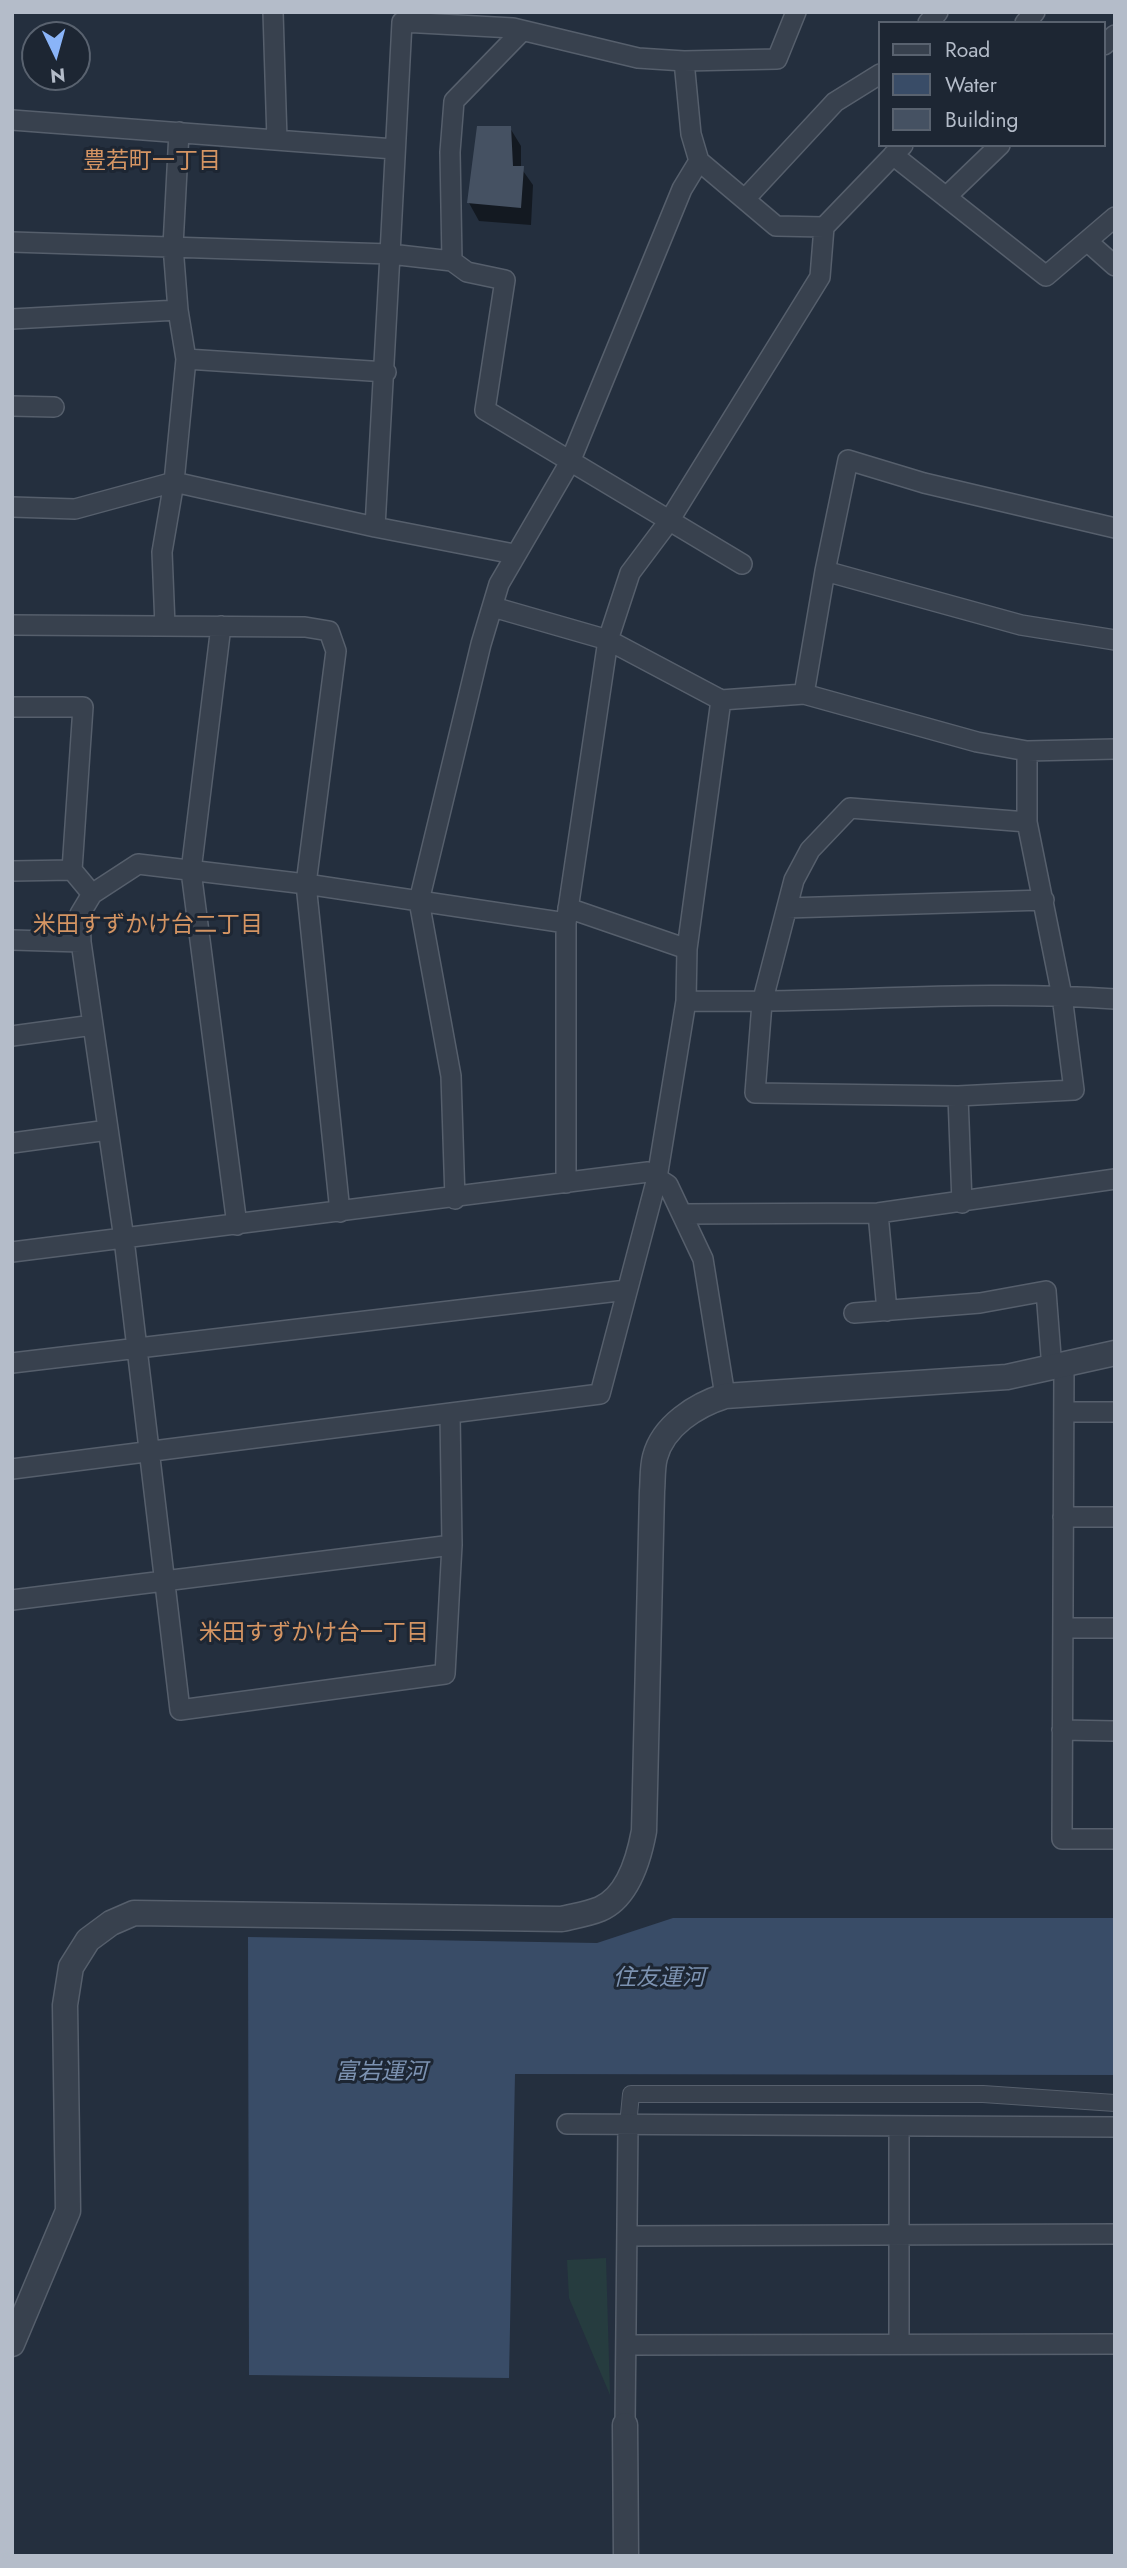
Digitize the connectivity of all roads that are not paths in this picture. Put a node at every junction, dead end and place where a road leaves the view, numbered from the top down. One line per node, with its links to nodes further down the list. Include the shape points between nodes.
1 (273, 12): 10 (street)
2 (796, 12): 6 (street, via 777,59)
3 (402, 17): 4 (street); 12 (street)
4 (485, 19): 5 (street)
5 (521, 24): 6 (street, via 638,58); 23 (street, via 454,101)
6 (684, 61): 14 (street, via 691,134)
7 (878, 75): 16 (street, via 835,102)
8 (12, 120): 9 (street)
9 (179, 132): 10 (street); 21 (street)
10 (277, 140): 12 (street)
11 (998, 147): 15 (street)
12 (394, 149): 22 (street)
13 (898, 150): 15 (street); 18 (street)
14 (699, 161): 16 (street); 31 (street, via 682,190)
15 (946, 197): 20 (street, via 1046,276)
16 (745, 200): 18 (street, via 776,226)
17 (1115, 217): 20 (street)
18 (824, 227): 34 (street, via 820,277)
19 (12, 242): 21 (street)
20 (1088, 242): 24 (street)
21 (173, 246): 22 (street); 25 (street)
22 (390, 254): 23 (street); 28 (street)
23 (452, 261): 31 (street, via 467,272 505,280 485,410)
24 (1115, 266)
25 (178, 310): 26 (street); 27 (street)
26 (12, 319)
27 (186, 359): 28 (street); 32 (street)
28 (386, 372): 35 (street)
29 (12, 406): 30 (street)
30 (54, 407)
31 (569, 462): 34 (street); 37 (street)
32 (174, 482): 33 (street, via 75,509); 35 (street); 42 (street, via 162,552)
33 (12, 507)
34 (669, 521): 38 (street); 44 (street, via 630,573)
35 (375, 527): 37 (street)
36 (1115, 528): 39 (street, via 924,484 848,460)
37 (514, 554): 40 (street)
38 (743, 564)
39 (825, 571): 45 (street, via 1021,625); 46 (street)
40 (493, 607): 44 (street); 58 (street)
41 (12, 625): 42 (street)
42 (165, 626): 43 (street)
43 (221, 626): 54 (street); 55 (street, via 329,631 336,651)
44 (608, 640): 47 (street); 60 (street)
45 (1115, 640)
46 (804, 694): 47 (street); 50 (street, via 977,742)
47 (721, 700): 63 (street)
48 (12, 707): 53 (street, via 83,707)
49 (1115, 749): 50 (street)
50 (1027, 751): 51 (street)
51 (1027, 822): 57 (street); 59 (street, via 850,808 810,850 794,880)
52 (12, 870): 53 (street)
53 (72, 870): 56 (street)
54 (191, 871): 55 (street); 56 (street, via 138,864); 81 (street)
55 (306, 884): 58 (street); 78 (street)
56 (92, 894): 62 (street, via 80,914)
57 (1044, 900): 59 (street); 64 (street)
58 (419, 901): 60 (street); 76 (street, via 451,1076)
59 (787, 908): 67 (street)
60 (567, 915): 63 (street); 75 (street)
61 (12, 940): 62 (street)
62 (81, 942): 68 (street)
63 (687, 949): 66 (street)
64 (1062, 996): 65 (street); 67 (street); 70 (street, via 1074,1090)
65 (1115, 999)
66 (686, 1001): 67 (street); 73 (street)
67 (762, 1003): 70 (street, via 755,1093)
68 (93, 1026): 69 (street); 71 (street)
69 (12, 1036)
70 (958, 1096): 77 (street)
71 (108, 1130): 72 (street); 82 (street)
72 (12, 1143)
73 (657, 1178): 75 (street, via 648,1172); 80 (street, via 668,1185); 84 (street)
74 (1115, 1180): 77 (street)
75 (566, 1183): 76 (street)
76 (454, 1199): 78 (street)
77 (962, 1203): 79 (street)
78 (340, 1212): 81 (street)
79 (878, 1213): 80 (street); 85 (street)
80 (682, 1214): 91 (street, via 703,1258)
81 (237, 1225): 82 (street)
82 (124, 1239): 83 (street); 87 (street)
83 (12, 1252)
84 (627, 1290): 87 (street); 94 (street, via 600,1394)
85 (887, 1311): 86 (street); 90 (street, via 980,1303 1046,1291)
86 (854, 1313)
87 (135, 1348): 89 (street); 95 (street)
88 (1115, 1353): 90 (street)
89 (12, 1363)
90 (1058, 1367): 91 (street, via 1007,1377); 92 (street)
91 (725, 1396): 115 (street, via 706,1402 671,1427 655,1456 645,1831 639,1859 625,1885 602,1909 562,1919 134,1913 103,1928 88,1940 71,1967 65,2005 68,2211)
92 (1064, 1412): 93 (street); 97 (street)
93 (1115, 1412)
94 (450, 1414): 95 (street); 99 (street)
95 (149, 1452): 96 (street); 100 (street)
96 (12, 1469)
97 (1063, 1517): 98 (street); 102 (street)
98 (1115, 1517)
99 (452, 1545): 100 (street); 100 (street, via 445,1674 180,1710)
100 (166, 1581): 101 (street)
101 (12, 1600)
102 (1063, 1628): 103 (street); 104 (street)
103 (1115, 1628)
104 (1062, 1730): 105 (street); 106 (street, via 1062,1839)
105 (1115, 1731)
106 (1115, 1839)
107 (1115, 2103): 109 (street, via 984,2094 631,2094)
108 (567, 2124): 109 (street)
109 (628, 2125): 110 (street); 114 (street)
110 (899, 2127): 111 (street); 113 (street)
111 (1115, 2127)
112 (1115, 2234): 113 (street)
113 (898, 2235): 114 (street); 116 (street)
114 (627, 2236): 118 (street)
115 (12, 2344)
116 (898, 2344): 117 (street); 118 (street)
117 (1115, 2344)
118 (626, 2345): 119 (street)
119 (625, 2426): 120 (street)
120 (626, 2556)

